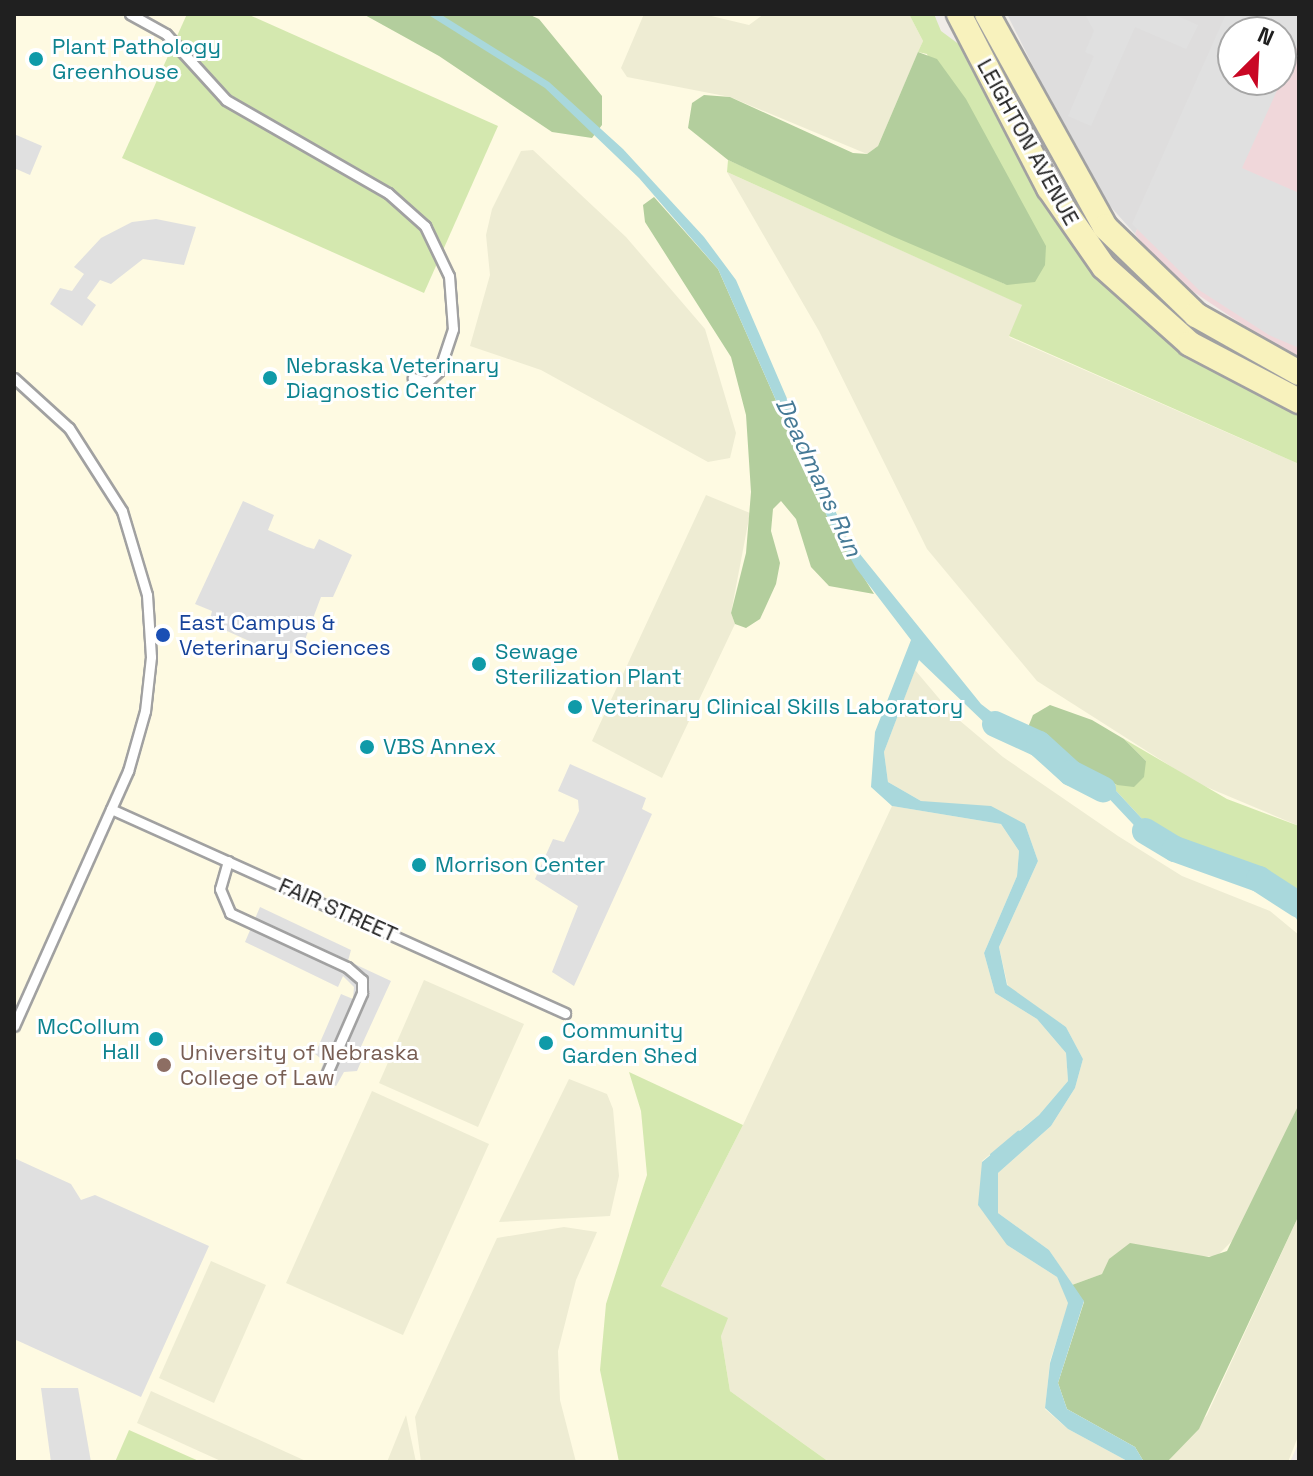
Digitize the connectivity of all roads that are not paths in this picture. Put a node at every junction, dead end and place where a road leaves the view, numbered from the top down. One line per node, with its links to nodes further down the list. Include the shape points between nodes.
1 (130, 14): 6 (lane, via 166,34 226,100 388,193 425,226 449,276 453,329 439,371 427,382)
2 (959, 14): 7 (main road, LEIGHTON AVENUE, via 1049,188 1104,267 1190,344)
3 (987, 14): 4 (main road, LEIGHTON AVENUE, via 1105,227 1196,315)
4 (1299, 373)
5 (14, 378): 8 (lane, via 43,400 90,454 122,511 141,567 151,677 137,745)
6 (413, 378)
7 (1299, 401)
8 (111, 809): 9 (lane, FAIR STREET); 11 (lane)
9 (228, 861): 10 (lane, FAIR STREET); 12 (lane, via 220,889 230,913 347,967 362,980 362,993)
10 (565, 1013)
11 (14, 1026)
12 (327, 1073)

